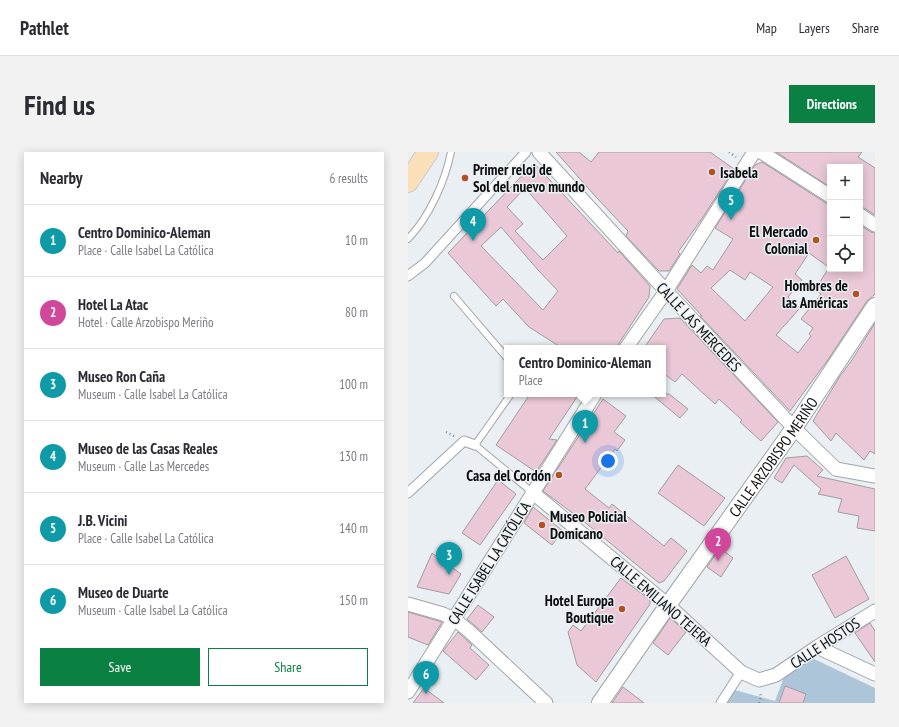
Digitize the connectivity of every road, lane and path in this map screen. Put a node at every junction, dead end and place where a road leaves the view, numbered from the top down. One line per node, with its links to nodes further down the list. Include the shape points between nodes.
1 (428, 152): 7 (main road)
2 (452, 152): 11 (lane, via 439,190 417,229)
3 (526, 152): 12 (street, via 425,263)
4 (539, 152): 13 (street, CALLE LAS MERCEDES)
5 (754, 152): 13 (street)
6 (761, 152): 8 (street)
7 (408, 182)
8 (827, 194)
9 (863, 217): 10 (street)
10 (875, 225)
11 (408, 239)
12 (408, 276)
13 (666, 291): 16 (street); 20 (street, CALLE LAS MERCEDES)
14 (454, 296): 17 (lane)
15 (875, 306): 20 (street, CALLE ARZOBISPO MERIÑO)
16 (628, 345)
17 (504, 354)
18 (509, 397): 21 (lane)
19 (592, 397): 23 (street, CALLE ISABEL LA CATÓLICA)
20 (794, 428): 22 (street, CALLE LAS MERCEDES, via 836,469); 26 (street, CALLE ARZOBISPO MERIÑO)
21 (475, 445): 23 (lane); 24 (street, via 464,441)
22 (875, 476)
23 (532, 492): 26 (street, CALLE EMILIANO TEJERA); 28 (street, CALLE ISABEL LA CATÓLICA)
24 (408, 493)
25 (408, 604): 28 (street)
26 (668, 605): 30 (street, CALLE EMILIANO TEJERA); 35 (street, CALLE ARZOBISPO MERIÑO)
27 (875, 611): 29 (street, CALLE HOSTOS)
28 (454, 619): 33 (street, CALLE ISABEL LA CATÓLICA); 34 (street)
29 (817, 647): 31 (street); 32 (street, CALLE HOSTOS)
30 (741, 672): 32 (street, CALLE EMILIANO TEJERA, via 759,680); 36 (street)
31 (875, 674)
32 (776, 675)
33 (408, 692)
34 (546, 703)
35 (600, 703)
36 (722, 703)

